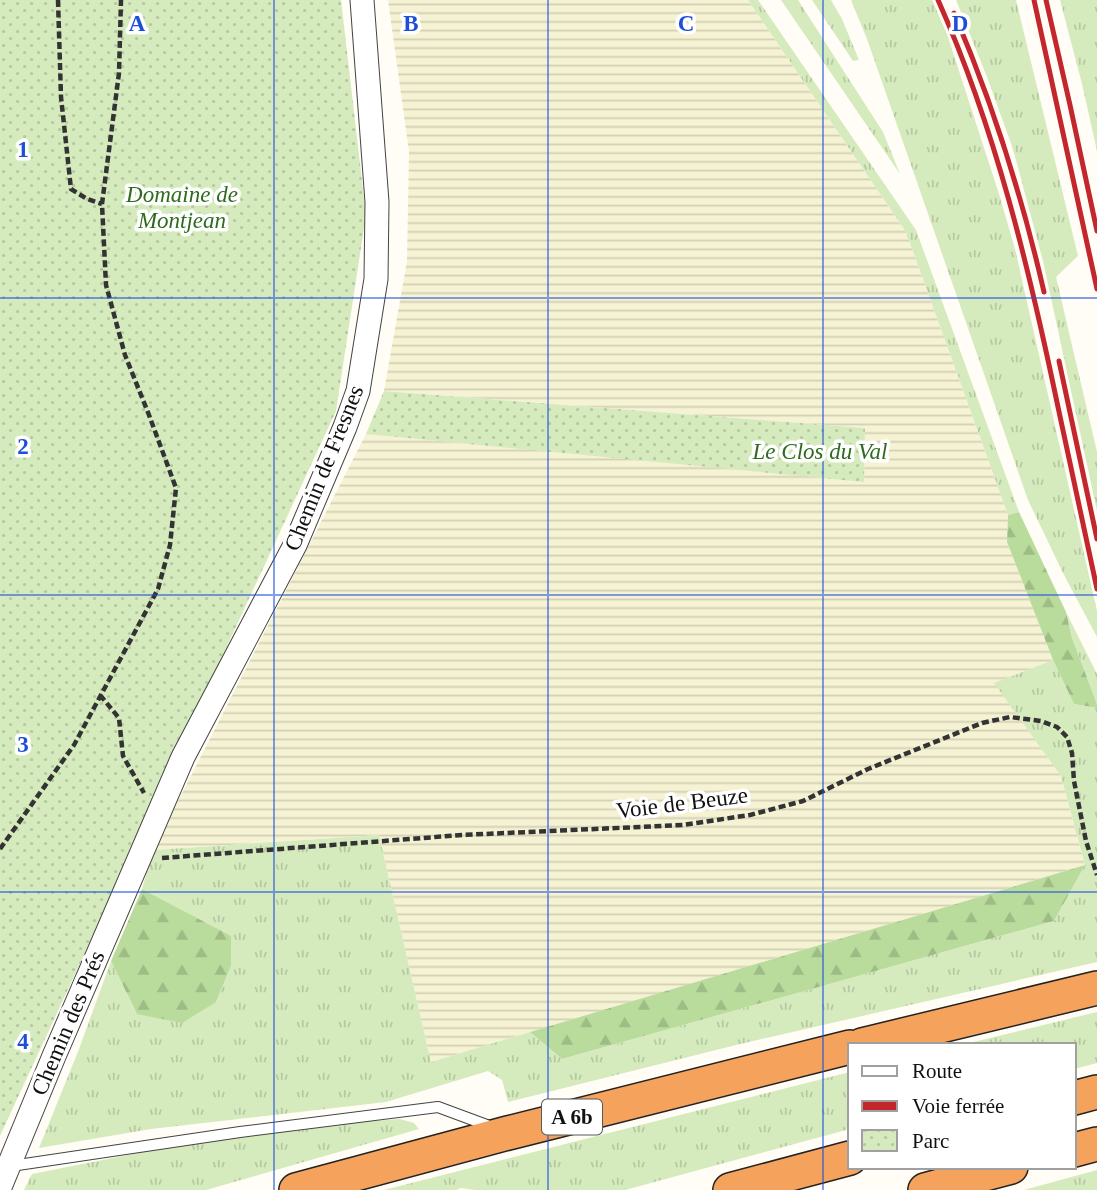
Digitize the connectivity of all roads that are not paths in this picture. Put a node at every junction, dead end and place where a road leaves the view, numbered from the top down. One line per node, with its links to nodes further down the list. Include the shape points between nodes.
1 (362, 0): 2 (street, Chemin de Fresnes, via 377,202 376,279 358,391 295,545 183,757)
2 (137, 859): 13 (street, Chemin des Prés)
3 (1097, 988): 4 (highway)
4 (870, 1043)
5 (848, 1048): 8 (highway, A 6b)
6 (1097, 1092): 7 (highway)
7 (1076, 1097)
8 (508, 1133): 13 (lane, via 438,1107 240,1132); 14 (highway, A 6b)
9 (1097, 1144): 10 (highway)
10 (1076, 1149)
11 (848, 1159): 15 (highway)
12 (1004, 1169): 16 (highway)
13 (4, 1177)
14 (296, 1190)
15 (730, 1190)
16 (925, 1190)

